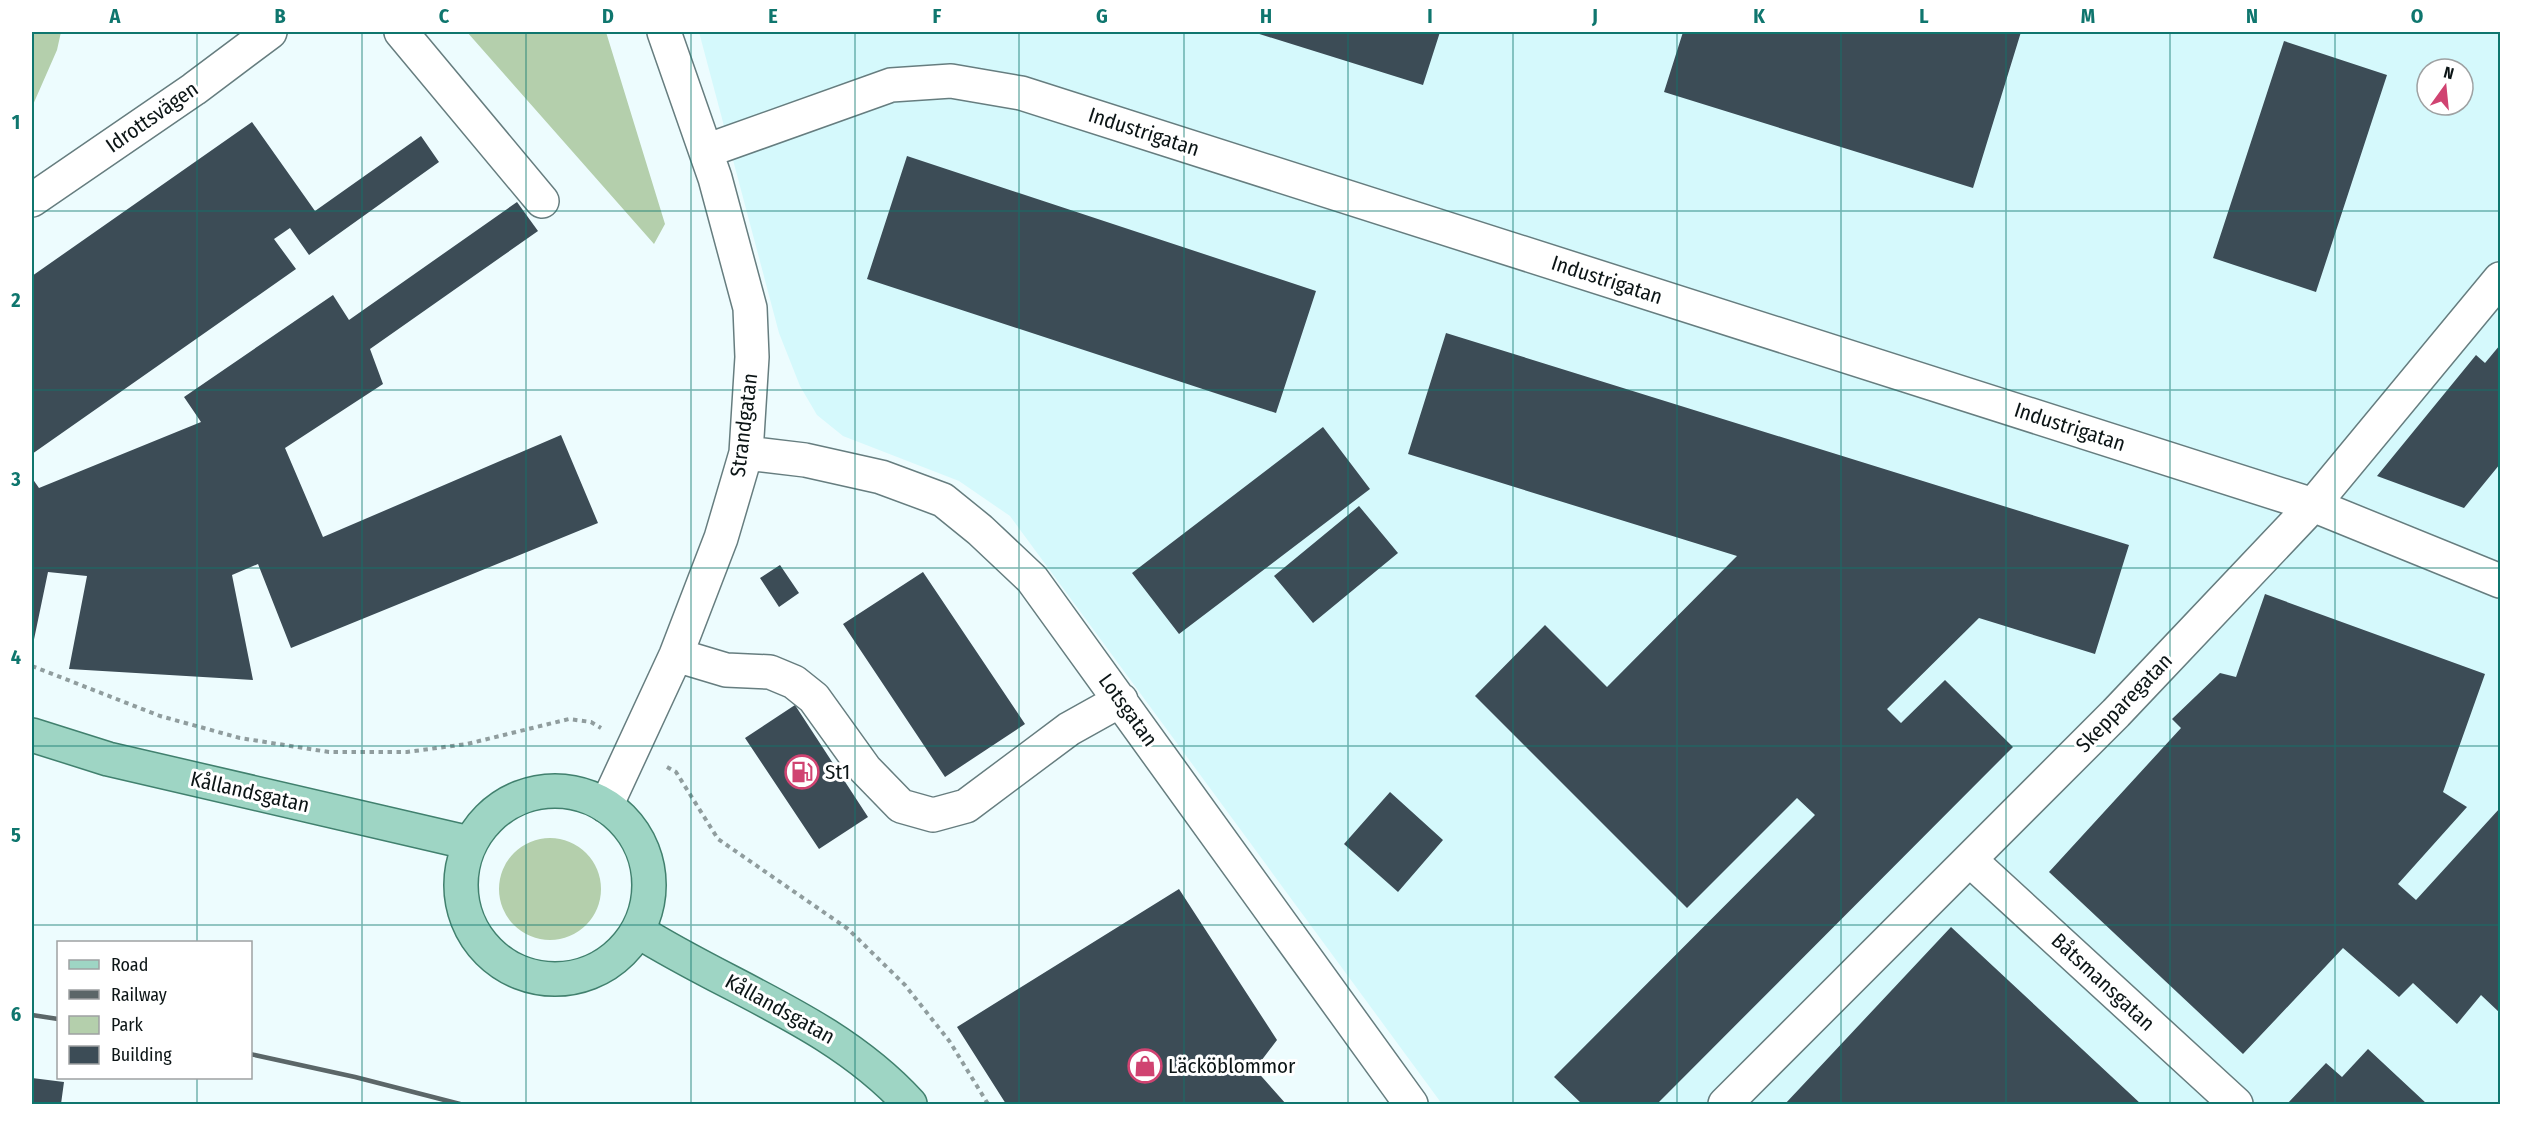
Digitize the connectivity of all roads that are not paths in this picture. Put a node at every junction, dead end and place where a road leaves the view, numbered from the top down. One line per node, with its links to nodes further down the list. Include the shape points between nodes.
1 (270, 32): 5 (street, Idrottsvägen)
2 (401, 32): 6 (street)
3 (664, 32): 4 (street, Strandgatan)
4 (706, 152): 8 (street, Strandgatan, via 750,308 752,357); 9 (street, Industrigatan, via 891,85 951,81 1021,93)
5 (32, 200)
6 (542, 201)
7 (2500, 279): 9 (street, Skepparegatan)
8 (746, 453): 11 (street, Strandgatan, via 721,538); 12 (street, Lotsgatan, via 805,460 882,477 943,500 1032,579)
9 (2313, 505): 10 (street, Industrigatan); 16 (street, Skepparegatan)
10 (2500, 580)
11 (676, 655): 12 (street, via 726,670 770,672 794,682 814,698 865,769 901,806 933,815 966,806 1069,729); 14 (street, Strandgatan)
12 (1120, 699): 19 (street, Lotsgatan)
13 (32, 735): 15 (main road, Kållandsgatan, via 108,759)
14 (606, 806): 15 (main road, via 586,796 541,791 499,808); 17 (main road, via 638,840 647,862 647,909)
15 (470, 843): 17 (main road, via 462,866 465,915 475,937 511,969 534,978 582,976 605,966 624,951)
16 (1970, 860): 20 (street, Skepparegatan); 21 (street, Båtsmansgatan)
17 (638, 931): 18 (main road, Kållandsgatan, via 673,953 767,999 851,1050)
18 (910, 1104)
19 (1412, 1104)
20 (1725, 1104)
21 (2236, 1104)

